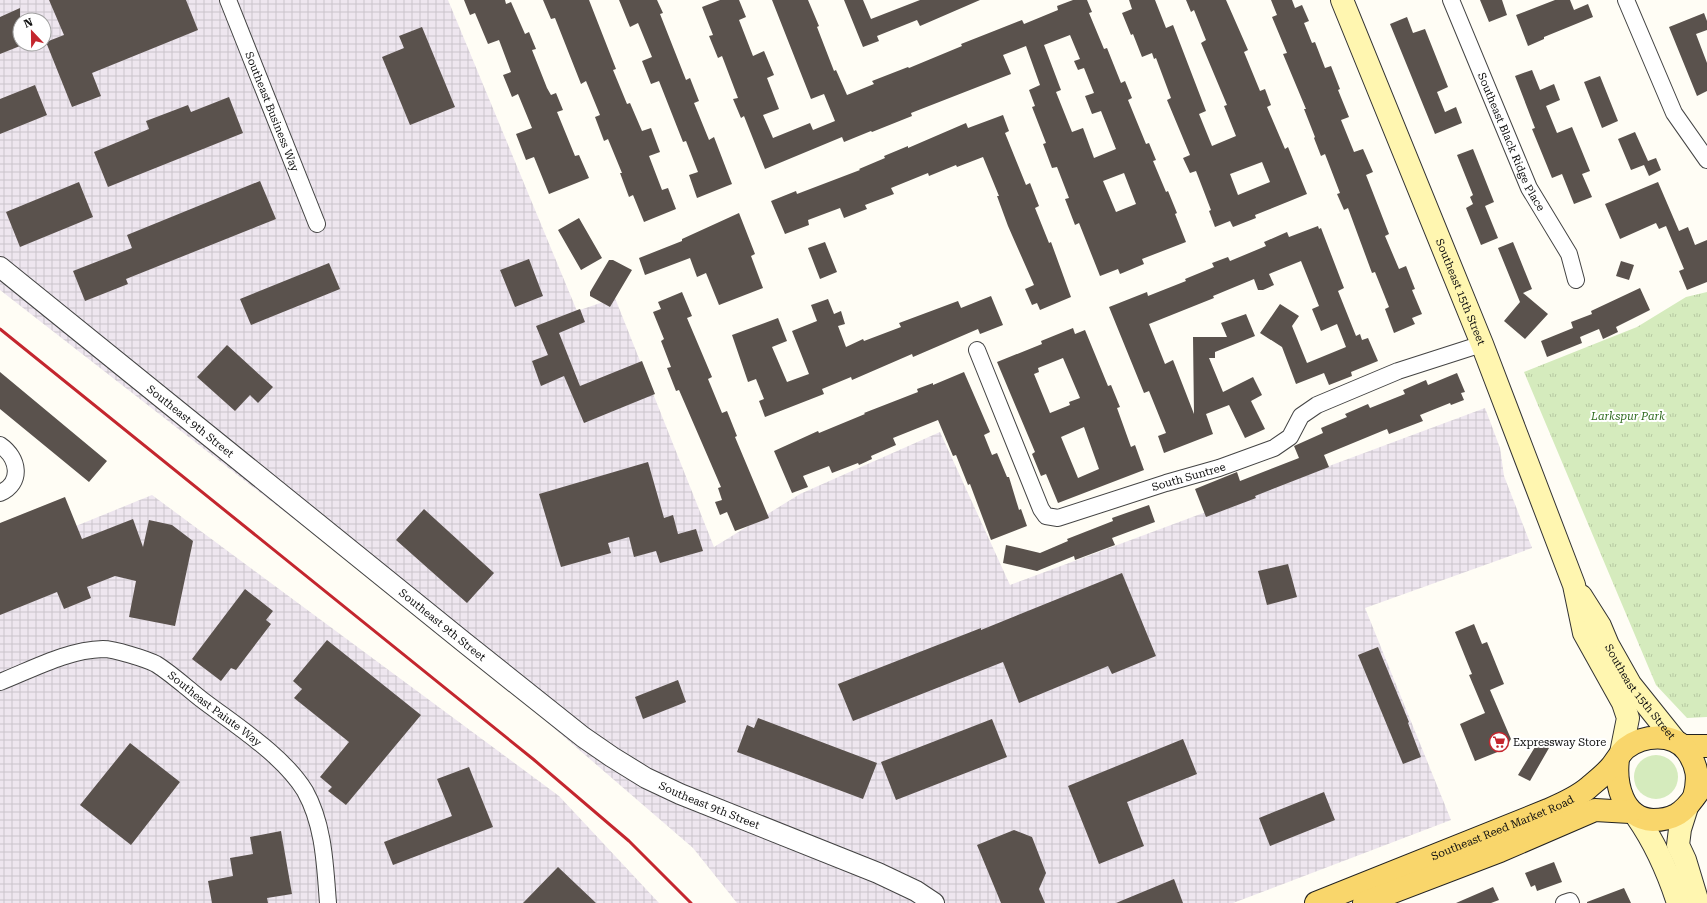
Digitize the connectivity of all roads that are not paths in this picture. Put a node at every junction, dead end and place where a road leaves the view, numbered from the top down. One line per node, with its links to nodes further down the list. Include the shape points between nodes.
1 (228, 0): 6 (street, Southeast Business Way)
2 (1451, 0): 8 (street, Southeast Black Ridge Place, via 1529,188 1569,254)
3 (1626, 0): 5 (street, via 1674,113)
4 (1345, 1): 9 (main road, Southeast 15th Street)
5 (1707, 160)
6 (317, 224)
7 (0, 267): 21 (street, Southeast 9th Street, via 471,648 612,757 646,778 680,794 878,873 916,891)
8 (1576, 280)
9 (1482, 344): 10 (street, South Suntree, via 1398,371 1317,405 1301,416 1290,437 1274,448 1219,468 1058,518 1046,516 1041,509); 13 (main road, Southeast 15th Street)
10 (977, 350)
11 (0, 445): 12 (street, via 7,450 16,464 16,478 8,490)
12 (0, 493)
13 (1574, 585): 15 (main road, Southeast 15th Street, via 1600,626 1630,684); 17 (main road, Southeast 15th Street, via 1584,633 1623,703 1628,718)
14 (0, 682): 20 (street, Southeast Paiute Way, via 58,659 104,649 155,664 270,752 288,769 304,791 317,818 323,847)
15 (1679, 743): 16 (main road, Southeast Reed Market Road); 17 (main road, Southeast Reed Market Road, via 1651,738 1638,741); 18 (main road, Southeast 15th Street, via 1694,759 1698,772)
16 (1707, 746)
17 (1620, 756): 19 (main road, Southeast 15th Street, via 1620,793); 22 (main road, Southeast Reed Market Road, via 1586,789 1559,805)
18 (1696, 795): 19 (main road, Southeast Reed Market Road, via 1677,815 1661,820 1649,820); 27 (main road, Southeast 15th Street, via 1680,829 1678,845)
19 (1634, 814): 23 (main road, Southeast Reed Market Road, via 1595,810 1500,851); 26 (main road, Southeast 15th Street, via 1648,832 1668,872)
20 (328, 903)
21 (934, 903)
22 (1316, 903)
23 (1364, 903)
24 (1564, 903): 25 (street)
25 (1571, 903)
26 (1678, 903)
27 (1698, 903)

